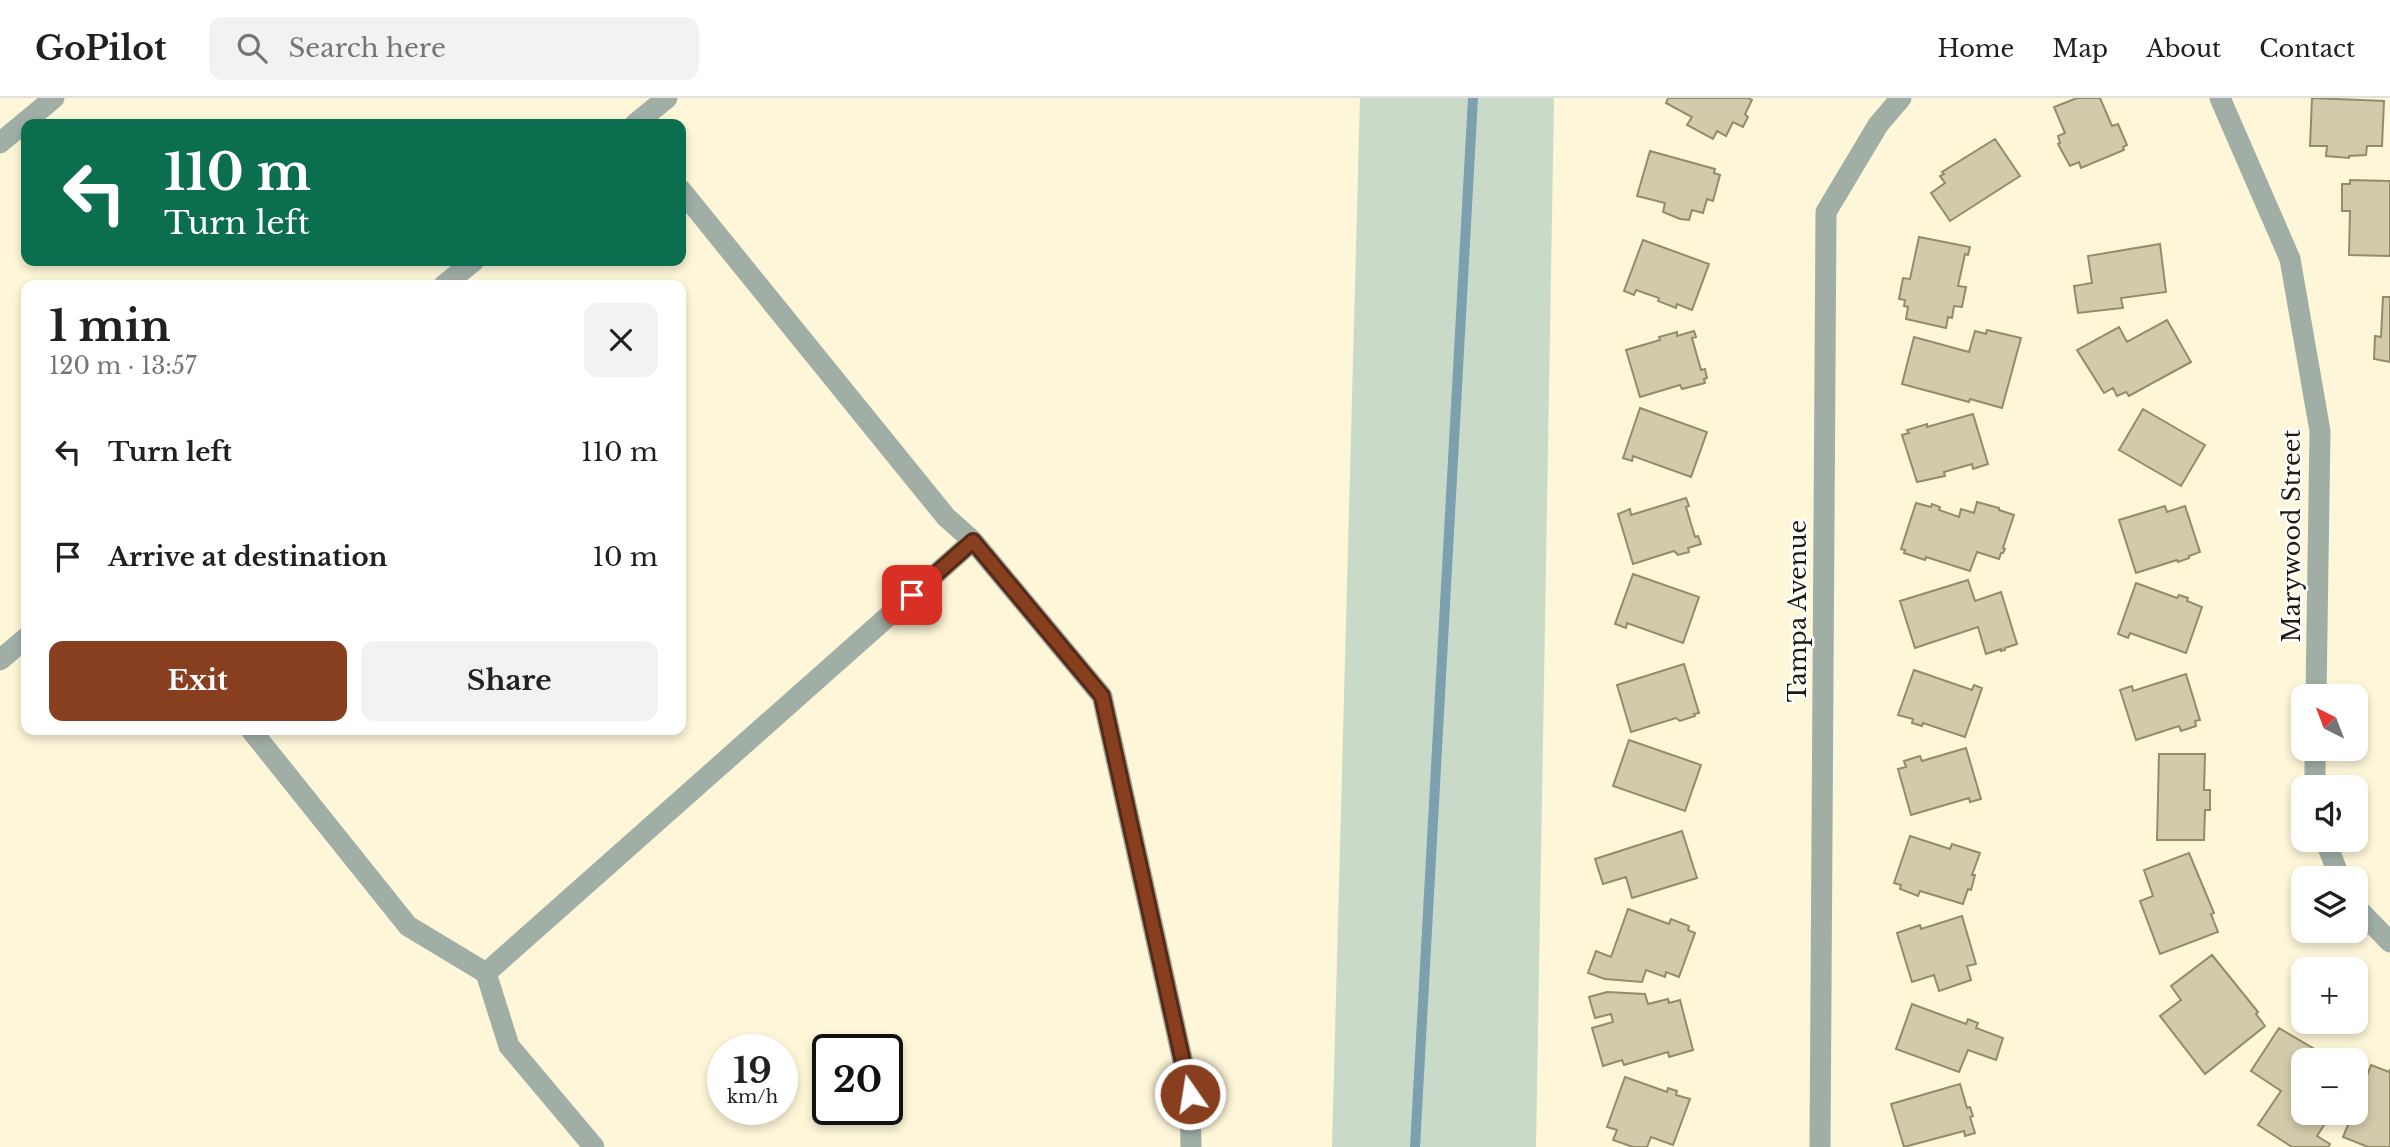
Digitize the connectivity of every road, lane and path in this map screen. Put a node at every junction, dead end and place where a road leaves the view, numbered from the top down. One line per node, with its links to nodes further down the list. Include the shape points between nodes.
1 (54, 98): 5 (street)
2 (667, 98): 6 (street)
3 (1901, 98): 22 (street, Tampa Avenue, via 1878,125 1826,212)
4 (2220, 98): 15 (street, Marywood Street, via 2291,260 2320,431)
5 (29, 119)
6 (641, 119)
7 (21, 126): 8 (street)
8 (0, 143)
9 (686, 196): 12 (street, via 946,517)
10 (468, 266): 11 (street)
11 (450, 280)
12 (973, 541): 19 (street); 21 (street, via 1102,696 1190,1094)
13 (21, 642): 14 (street)
14 (0, 660)
15 (2316, 684)
16 (255, 735): 19 (street, via 408,926)
17 (2368, 919): 18 (street)
18 (2390, 942)
19 (486, 973): 20 (street, via 509,1046)
20 (594, 1147)
21 (1191, 1147)
22 (1820, 1147)

